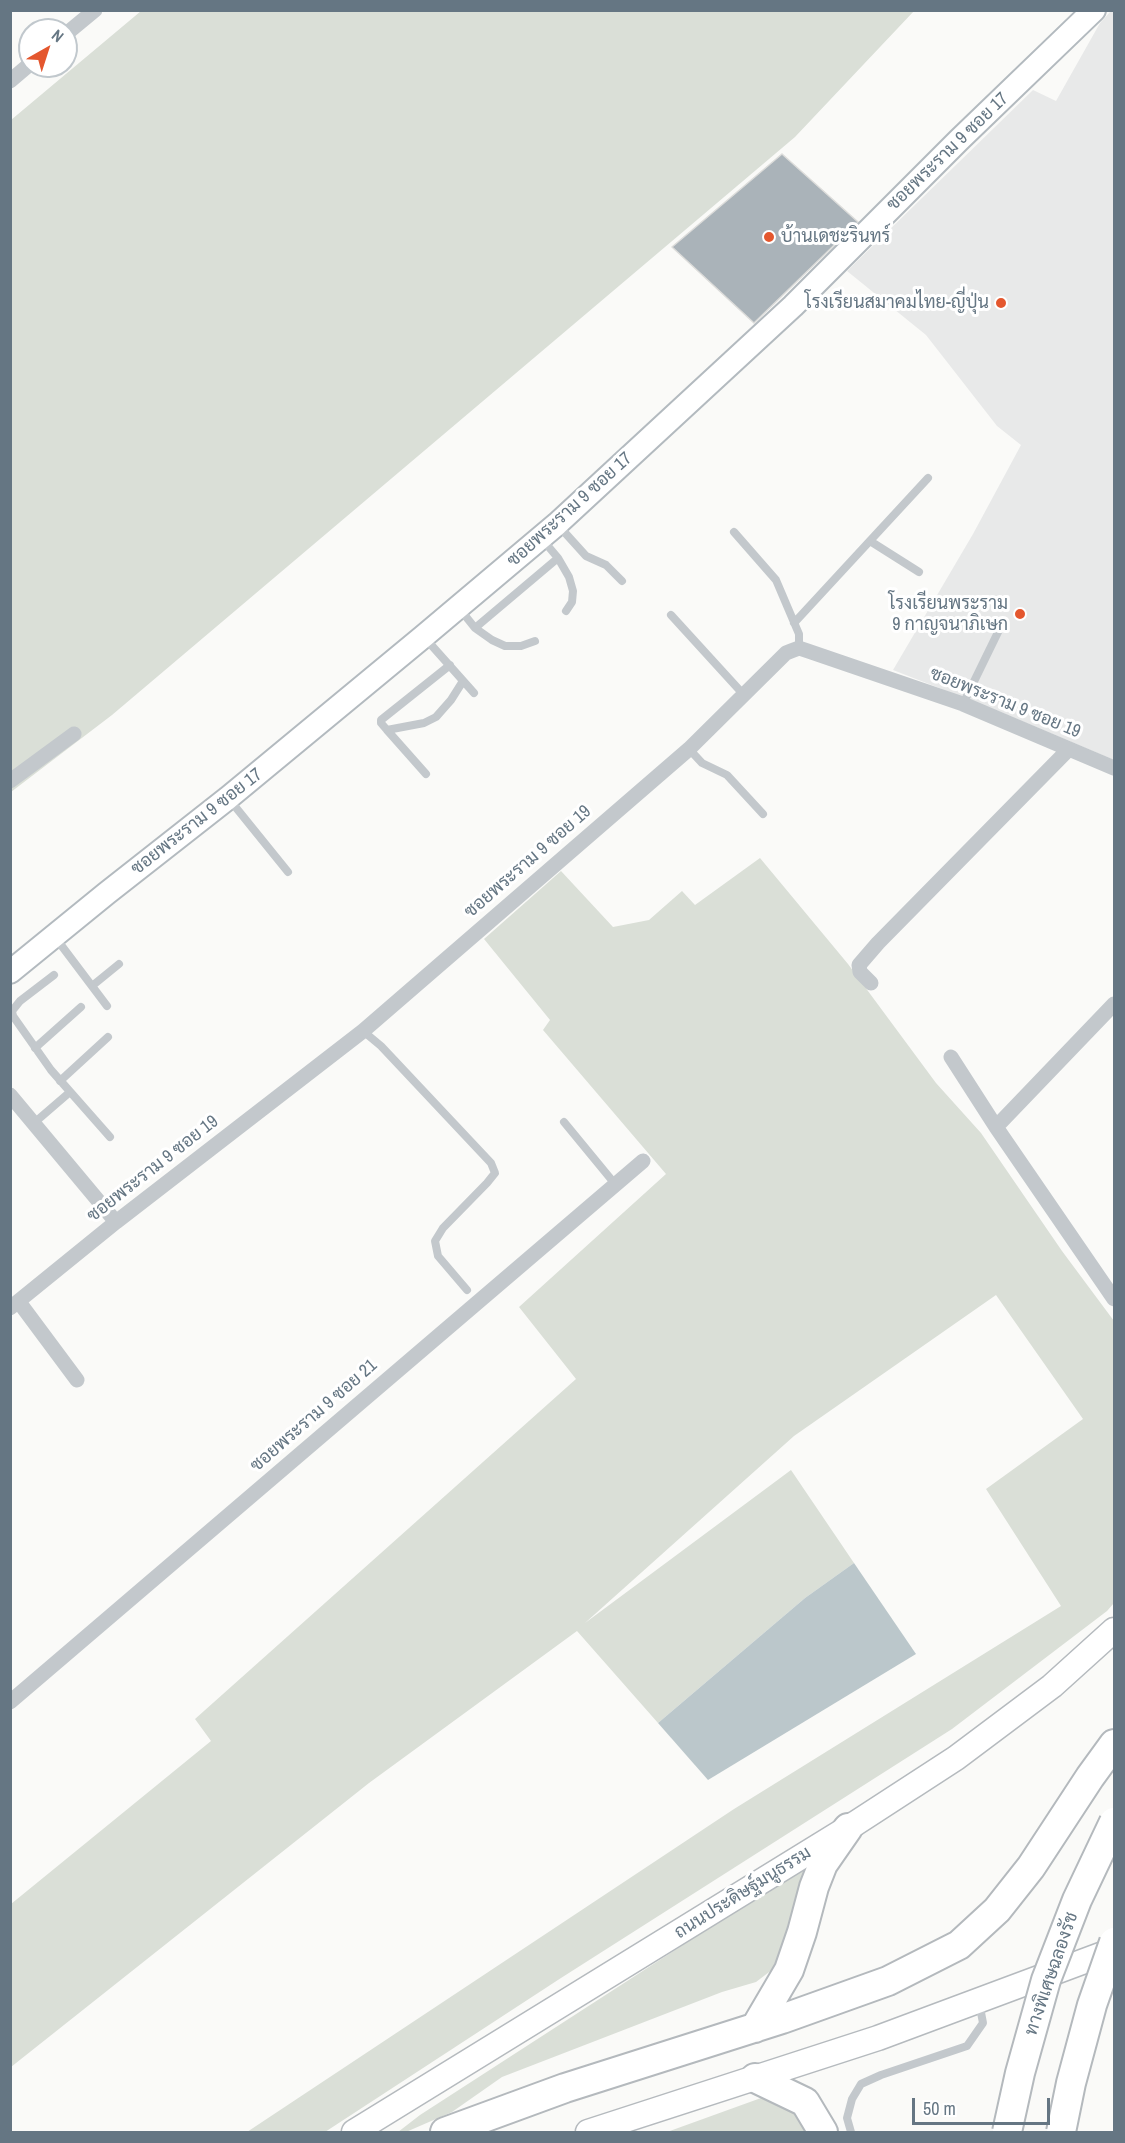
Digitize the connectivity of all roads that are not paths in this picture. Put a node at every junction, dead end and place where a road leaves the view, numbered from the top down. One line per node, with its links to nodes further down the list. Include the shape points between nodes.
1 (95, 10): 3 (street)
2 (1094, 10): 5 (street, ซอยพระราม 9 ซอย 17, via 793,306)
3 (78, 24)
4 (928, 478): 7 (lane)
5 (549, 530): 8 (lane); 10 (lane, via 606,565); 11 (street, ซอยพระราม 9 ซอย 17)
6 (734, 532): 14 (lane, via 776,579)
7 (870, 541): 9 (lane); 14 (lane)
8 (558, 558): 12 (lane, via 573,591); 16 (lane)
9 (919, 572)
10 (622, 581)
11 (459, 608): 16 (lane); 17 (street, ซอยพระราม 9 ซอย 17)
12 (566, 611)
13 (671, 615): 23 (lane)
14 (794, 622): 19 (lane)
15 (1002, 624): 24 (lane)
16 (475, 628): 18 (lane, via 506,646 521,646)
17 (424, 636): 20 (lane); 32 (street, ซอยพระราม 9 ซอย 17)
18 (535, 640)
19 (799, 648): 23 (street, ซอยพระราม 9 ซอย 19, via 786,653); 24 (street, ซอยพระราม 9 ซอย 19)
20 (450, 665): 21 (lane); 25 (lane, via 381,720)
21 (463, 681): 22 (lane); 25 (lane, via 436,717)
22 (474, 693)
23 (744, 695): 27 (street, ซอยพระราม 9 ซอย 19)
24 (963, 704): 28 (street, ซอยพระราม 9 ซอย 19)
25 (387, 730): 30 (lane)
26 (74, 734): 31 (street)
27 (689, 749): 33 (lane, via 702,763 727,775); 44 (street, ซอยพระราม 9 ซอย 19)
28 (1069, 749): 29 (street, ซอยพระราม 9 ซอย 19); 39 (street, via 859,965 860,972)
29 (1114, 768)
30 (426, 774)
31 (10, 781)
32 (228, 798): 34 (lane); 35 (street, ซอยพระราม 9 ซอย 17)
33 (763, 814)
34 (288, 872)
35 (54, 936): 37 (street, ซอยพระราม 9 ซอย 17); 40 (lane)
36 (119, 964): 40 (lane)
37 (10, 972)
38 (54, 975): 46 (lane, via 12,1011 17,1025)
39 (871, 983)
40 (92, 986): 42 (lane)
41 (1114, 1004): 53 (street)
42 (107, 1006)
43 (81, 1007): 46 (lane)
44 (363, 1031): 57 (street, ซอยพระราม 9 ซอย 19); 58 (lane, via 491,1163 495,1173 435,1241 438,1256)
45 (108, 1037): 48 (lane)
46 (35, 1048): 48 (lane)
47 (951, 1057): 53 (street)
48 (60, 1081): 49 (lane)
49 (70, 1092): 52 (lane); 54 (lane)
50 (10, 1095): 52 (street)
51 (564, 1122): 56 (lane)
52 (34, 1123): 57 (street)
53 (996, 1127): 59 (street)
54 (110, 1137)
55 (643, 1161): 56 (street, ซอยพระราม 9 ซอย 21)
56 (615, 1184): 63 (street, ซอยพระราม 9 ซอย 21)
57 (116, 1222): 60 (street, ซอยพระราม 9 ซอย 19)
58 (467, 1290)
59 (1114, 1299)
60 (15, 1305): 61 (street)
61 (77, 1380)
62 (1114, 1630): 66 (main road, ถนนประดิษฐ์มนูธรรม, via 1052,1686 965,1752)
63 (10, 1702)
64 (1114, 1744): 70 (highway, via 1031,1867 997,1910 959,1945 888,1981)
65 (1114, 1822): 77 (highway, ทางพิเศษฉลองรัช, bridge, via 1077,1900 1046,1980)
66 (848, 1828): 70 (highway, via 824,1864 789,1970); 72 (main road, ถนนประดิษฐ์มนูธรรม)
67 (1114, 1942): 78 (highway, bridge, via 1092,2005)
68 (1114, 1950): 69 (main road)
69 (979, 2001): 71 (main road); 76 (lane, via 983,2023 967,2046 861,2084 847,2118)
70 (755, 2028): 73 (highway, via 565,2088)
71 (755, 2078): 74 (main road); 75 (highway, via 805,2102)
72 (354, 2133)
73 (445, 2133)
74 (588, 2133)
75 (823, 2133)
76 (851, 2133)
77 (1007, 2133)
78 (1061, 2133)

